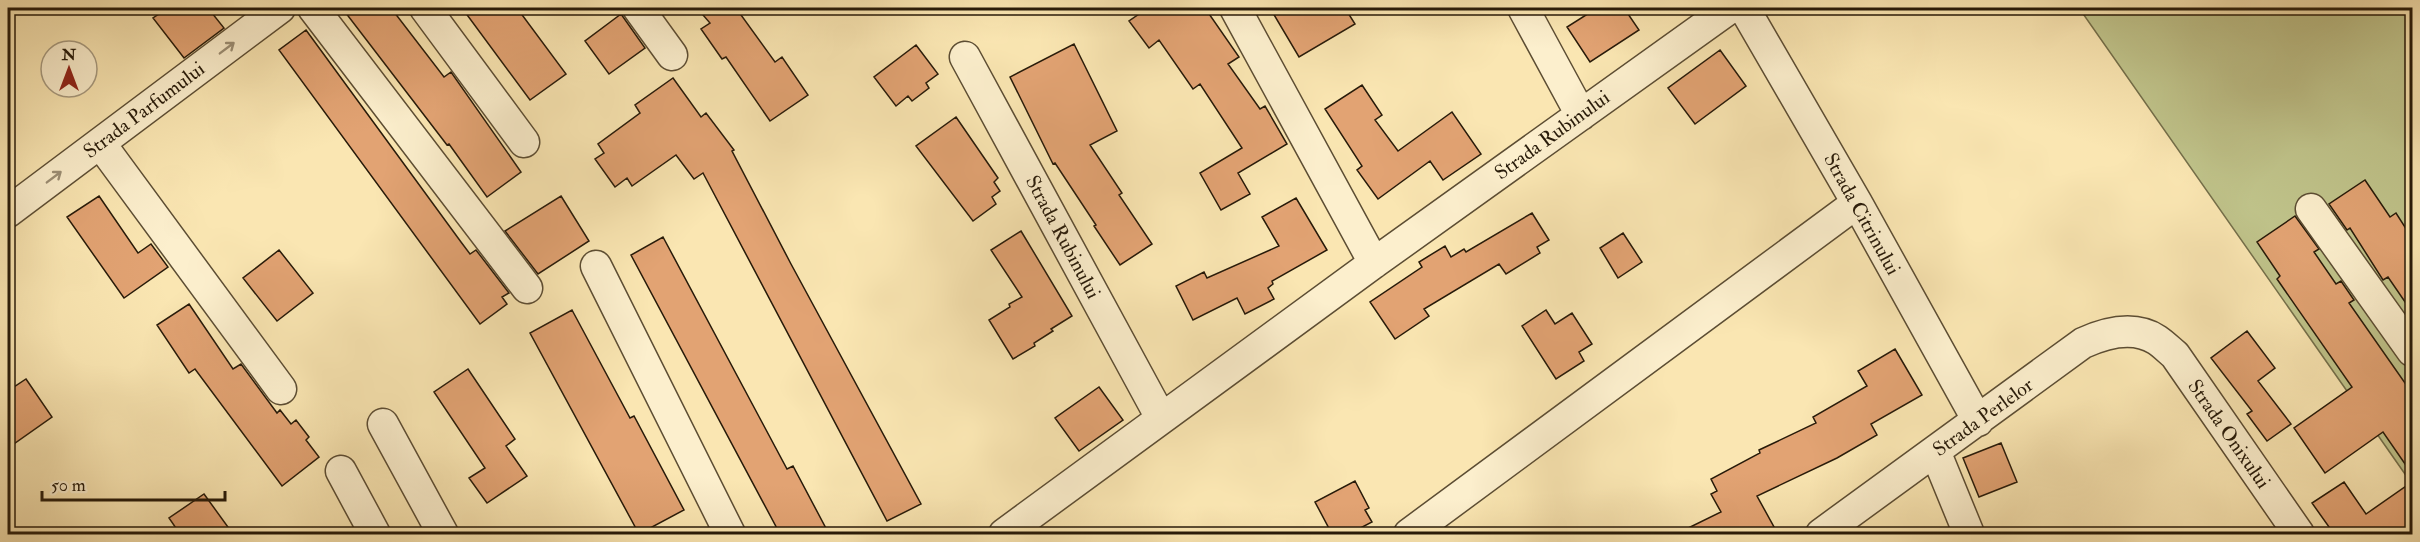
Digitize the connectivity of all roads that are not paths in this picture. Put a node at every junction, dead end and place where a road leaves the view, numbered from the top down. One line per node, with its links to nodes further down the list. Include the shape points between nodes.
1 (280, 8): 13 (street, Strada Parfumului, one-way to 1)
2 (313, 8): 19 (street)
3 (425, 8): 12 (street)
4 (638, 8): 9 (street)
5 (1235, 8): 17 (street)
6 (1523, 8): 11 (street)
7 (1730, 8): 11 (street, Strada Rubinului)
8 (1744, 8): 14 (street, Strada Citrinului)
9 (672, 54)
10 (965, 57): 23 (street, Strada Rubinului)
11 (1581, 115): 17 (street, Strada Rubinului)
12 (524, 142)
13 (100, 143): 16 (street, Strada Parfumului, one-way to 13); 22 (street)
14 (1857, 203): 24 (street, Strada Citrinului); 32 (street)
15 (2311, 209): 21 (street)
16 (8, 212)
17 (1374, 263): 23 (street, Strada Rubinului)
18 (596, 266): 30 (street)
19 (527, 288)
20 (2155, 338): 24 (street, Strada Perlelor, via 2131,332 2106,333 2083,343); 35 (street, Strada Onixului, via 2175,356)
21 (2412, 351)
22 (281, 389)
23 (1161, 418): 31 (street, Strada Rubinului)
24 (1978, 421): 26 (street, Strada Perlelor)
25 (383, 424): 29 (street)
26 (1935, 452): 33 (street, Strada Perlelor); 34 (street)
27 (341, 471): 28 (street)
28 (375, 534)
29 (443, 534)
30 (730, 534)
31 (1004, 534)
32 (1409, 534)
33 (1821, 534)
34 (1970, 534)
35 (2299, 534)

